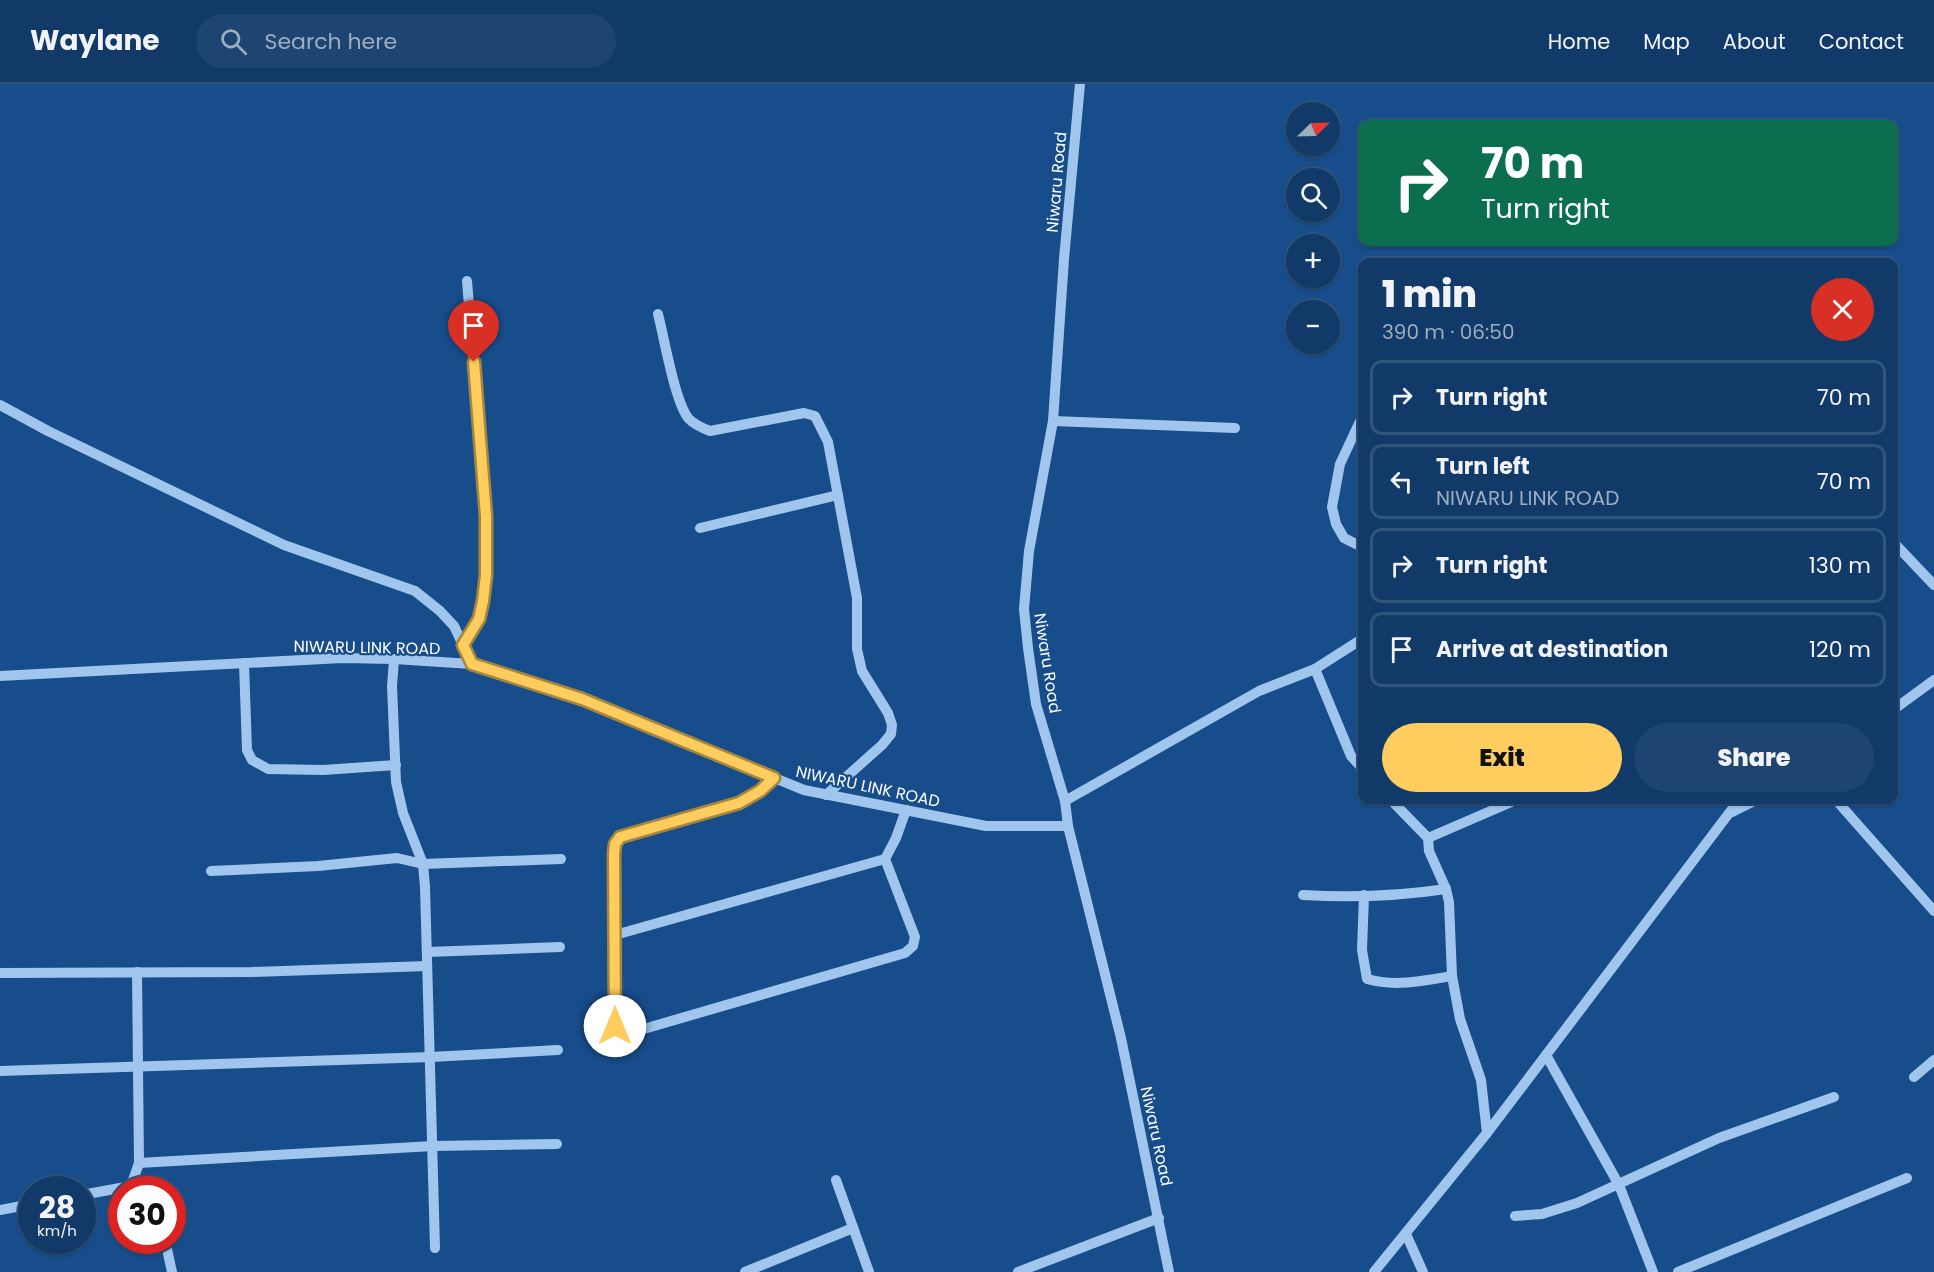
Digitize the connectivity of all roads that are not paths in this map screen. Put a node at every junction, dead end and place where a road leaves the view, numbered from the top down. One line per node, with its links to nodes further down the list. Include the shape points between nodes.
1 (1080, 84): 5 (street, Niwaru Road)
2 (467, 281): 14 (street, via 485,504 486,564 479,619)
3 (658, 314): 8 (street, via 680,405 689,418 710,431 804,413 815,416 828,442)
4 (0, 405): 14 (street, via 284,545 415,591 454,626)
5 (1053, 421): 7 (street); 26 (street, Niwaru Road, via 1029,551 1024,609 1036,704)
6 (1358, 426): 10 (street, via 1340,464 1332,507 1344,538)
7 (1235, 428)
8 (838, 495): 9 (street); 25 (street, via 857,598 857,650 862,671 892,724 891,734 882,745)
9 (700, 528)
10 (1358, 545)
11 (1898, 547): 12 (street)
12 (1934, 585)
13 (1358, 641): 18 (street)
14 (463, 645): 17 (street)
15 (394, 659): 16 (street, NIWARU LINK ROAD); 17 (street, NIWARU LINK ROAD); 23 (street)
16 (244, 663): 19 (street, NIWARU LINK ROAD); 23 (street, via 247,750 252,760 268,769)
17 (472, 664): 24 (street, NIWARU LINK ROAD, via 582,699)
18 (1315, 669): 22 (street, via 1351,756); 26 (street, via 1259,691)
19 (0, 676)
20 (1934, 680): 21 (street)
21 (1898, 706)
22 (1358, 764)
23 (396, 765): 38 (street, via 403,813)
24 (774, 778): 25 (street, NIWARU LINK ROAD); 44 (street, via 739,803 620,837 614,854)
25 (826, 795): 32 (street, NIWARU LINK ROAD)
26 (1065, 801): 34 (street, Niwaru Road)
27 (1397, 804): 35 (street)
28 (1502, 804): 35 (street)
29 (1736, 804): 33 (street)
30 (1748, 804): 33 (street)
31 (1840, 804): 43 (street)
32 (906, 810): 34 (street, NIWARU LINK ROAD, via 986,826); 37 (street)
33 (1729, 814): 52 (street)
34 (1068, 826): 70 (street, Niwaru Road, via 1121,1038)
35 (1428, 838): 40 (street)
36 (561, 859): 38 (street)
37 (885, 859): 44 (street); 44 (street, via 915,937 913,946 905,953 623,1035 615,1026)
38 (423, 864): 39 (street, via 397,858); 46 (street)
39 (211, 871)
40 (1446, 889): 42 (street); 50 (street)
41 (1303, 895): 42 (street)
42 (1364, 895): 50 (street, via 1362,950 1367,979 1383,984)
43 (1932, 903)
44 (615, 935)
45 (561, 947): 46 (street)
46 (427, 952): 47 (street)
47 (427, 966): 48 (street); 53 (street)
48 (137, 972): 49 (street); 55 (street)
49 (0, 973)
50 (1452, 976): 59 (street, via 1460,1018 1481,1080)
51 (558, 1050): 53 (street)
52 (1546, 1055): 59 (street); 66 (street)
53 (431, 1057): 55 (street); 61 (street)
54 (1934, 1060): 57 (street)
55 (138, 1067): 56 (street); 62 (street)
56 (0, 1071)
57 (1914, 1077)
58 (1834, 1097): 66 (street, via 1719,1138)
59 (1487, 1133): 72 (street)
60 (557, 1144): 61 (street)
61 (433, 1146): 62 (street); 73 (street)
62 (139, 1163): 63 (street)
63 (134, 1176)
64 (1906, 1178): 83 (street)
65 (836, 1180): 71 (street)
66 (1619, 1185): 69 (street, via 1542,1214); 82 (street)
67 (18, 1207): 68 (street)
68 (0, 1210)
69 (1515, 1216)
70 (1159, 1218): 78 (street); 79 (street, Niwaru Road)
71 (853, 1228): 76 (street); 77 (street)
72 (1406, 1234): 80 (street); 81 (street)
73 (435, 1248)
74 (168, 1254): 75 (street)
75 (171, 1272)
76 (745, 1272)
77 (869, 1272)
78 (1018, 1272)
79 (1169, 1272)
80 (1374, 1272)
81 (1423, 1272)
82 (1653, 1272)
83 (1678, 1272)

